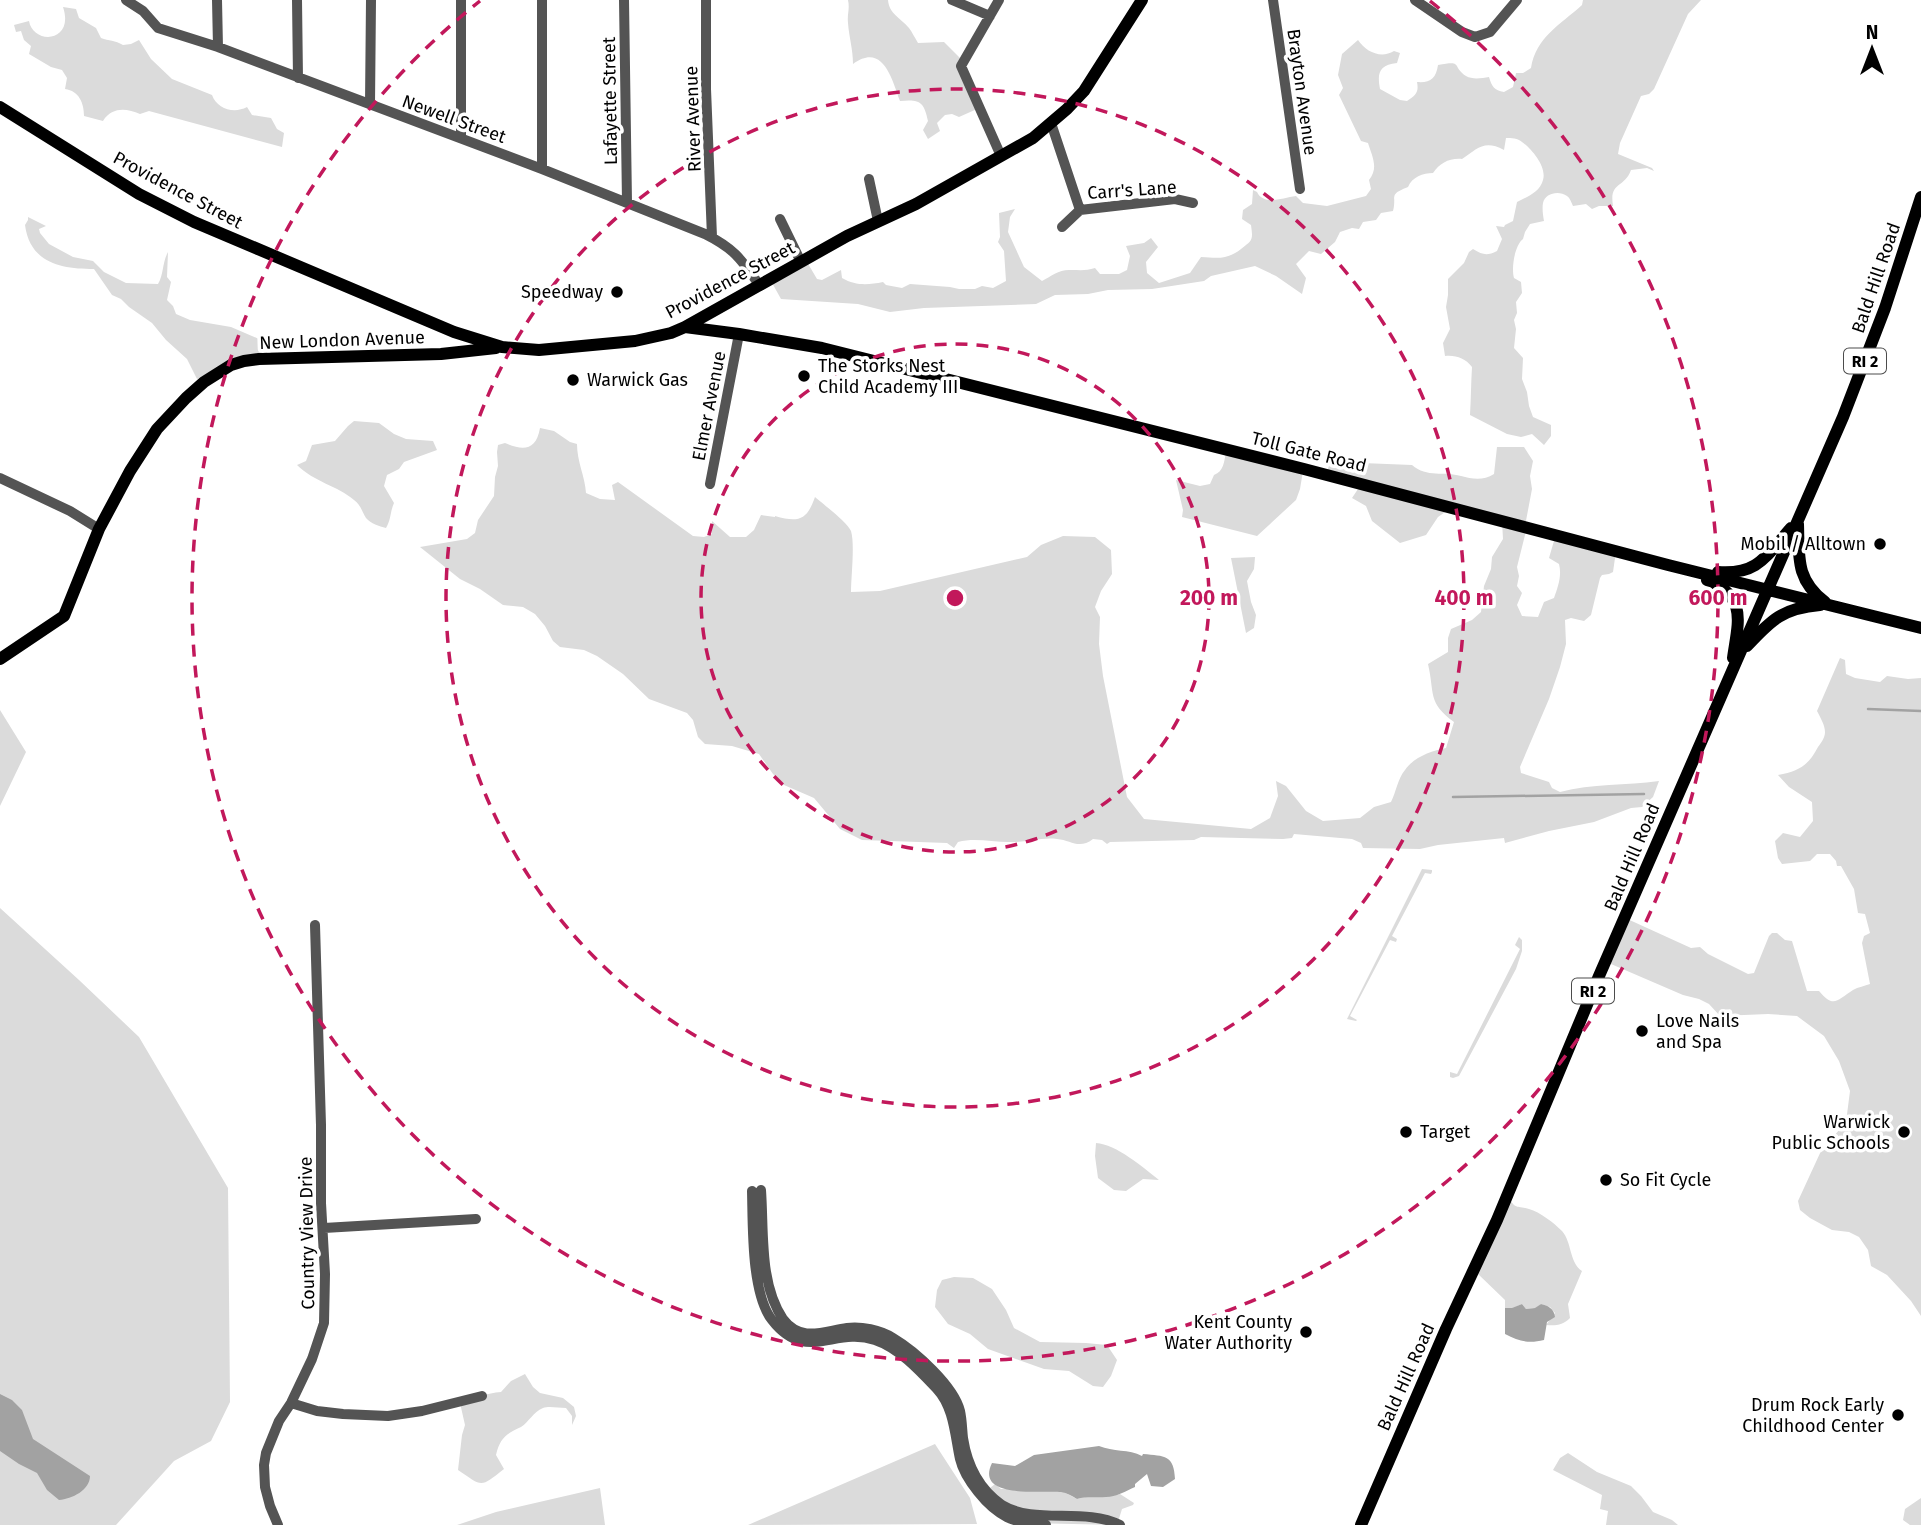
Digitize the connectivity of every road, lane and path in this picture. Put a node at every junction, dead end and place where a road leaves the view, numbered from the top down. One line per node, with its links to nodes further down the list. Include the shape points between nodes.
1 (126, 0): 16 (street, Newell Street, via 144,11 158,28)
2 (217, 0): 16 (street)
3 (296, 0): 17 (street)
4 (371, 0): 18 (street)
5 (461, 0): 21 (street)
6 (541, 0): 23 (street)
7 (624, 0): 27 (street, Lafayette Street)
8 (706, 0): 33 (street, River Avenue)
9 (952, 0): 15 (street)
10 (999, 0): 15 (street)
11 (1142, 0): 20 (main road, Providence Street, via 1084,91)
12 (1273, 0): 25 (street, Brayton Avenue)
13 (1415, 0): 14 (street, via 1475,37 1490,32)
14 (1517, 0)
15 (989, 16): 22 (street, via 961,66)
16 (218, 47): 17 (street, Newell Street)
17 (298, 78): 18 (street, Newell Street)
18 (370, 104): 21 (street, Newell Street)
19 (0, 107): 38 (main road, Providence Street, via 139,194 194,222 454,332)
20 (1051, 123): 22 (main road, Providence Street); 29 (street, Carr's Lane)
21 (461, 138): 23 (street, Newell Street)
22 (1001, 156): 31 (main road, Providence Street)
23 (542, 169): 27 (street, Newell Street)
24 (869, 179): 31 (street)
25 (1300, 189)
26 (1921, 197): 41 (main road, Bald Hill Road / RI 2, via 1872,344)
27 (627, 202): 33 (street, Newell Street)
28 (1193, 203): 29 (street, Carr's Lane, via 1175,199)
29 (1080, 210): 32 (street)
30 (780, 219): 34 (street)
31 (878, 221): 34 (main road, Providence Street)
32 (1062, 227)
33 (712, 237): 35 (street, Newell Street, via 737,254)
34 (801, 262): 35 (main road, Providence Street)
35 (760, 286): 36 (main road, Providence Street)
36 (685, 327): 37 (main road, Toll Gate Road); 38 (main road, Providence Street, via 635,341 539,350)
37 (739, 334): 40 (street, Elmer Avenue); 43 (main road, Toll Gate Road, via 830,350)
38 (502, 347): 42 (main road, New London Avenue, via 441,355 259,359 232,365 196,389 157,429)
39 (0, 478): 42 (street)
40 (710, 484)
41 (1798, 520): 43 (main road, via 1749,569); 44 (main road, Bald Hill Road / RI 2); 45 (main road, via 1803,577)
42 (99, 529): 48 (main road, New London Avenue, via 64,616)
43 (1685, 569): 44 (main road, Toll Gate Road); 49 (main road, via 1735,599 1738,617)
44 (1768, 591): 45 (main road, Toll Gate Road); 47 (main road, Bald Hill Road / RI 2)
45 (1828, 604): 46 (main road, Toll Gate Road); 47 (main road, via 1784,613)
46 (1921, 628)
47 (1740, 654): 49 (main road, Bald Hill Road / RI 2)
48 (0, 659)
49 (1732, 672): 58 (main road, Bald Hill Road / RI 2)
50 (315, 925): 52 (street, Country View Drive)
51 (476, 1219): 52 (street)
52 (324, 1228): 54 (street, Country View Drive, via 324,1323)
53 (482, 1396): 54 (street, via 388,1416 317,1411)
54 (291, 1403): 55 (street, Country View Drive, via 279,1421 264,1465 265,1487)
55 (278, 1525)
56 (1046, 1525): 57 (street, via 1017,1522 987,1503 964,1472 951,1415 940,1392 893,1349 857,1337 805,1343 781,1331 770,1318 759,1289 753,1237 757,1190 769,1287 786,1322 807,1334 847,1328 882,1333 916,1356 956,1401 971,1467 1002,1505 1028,1515 1091,1517)
57 (1121, 1525)
58 (1361, 1525)

